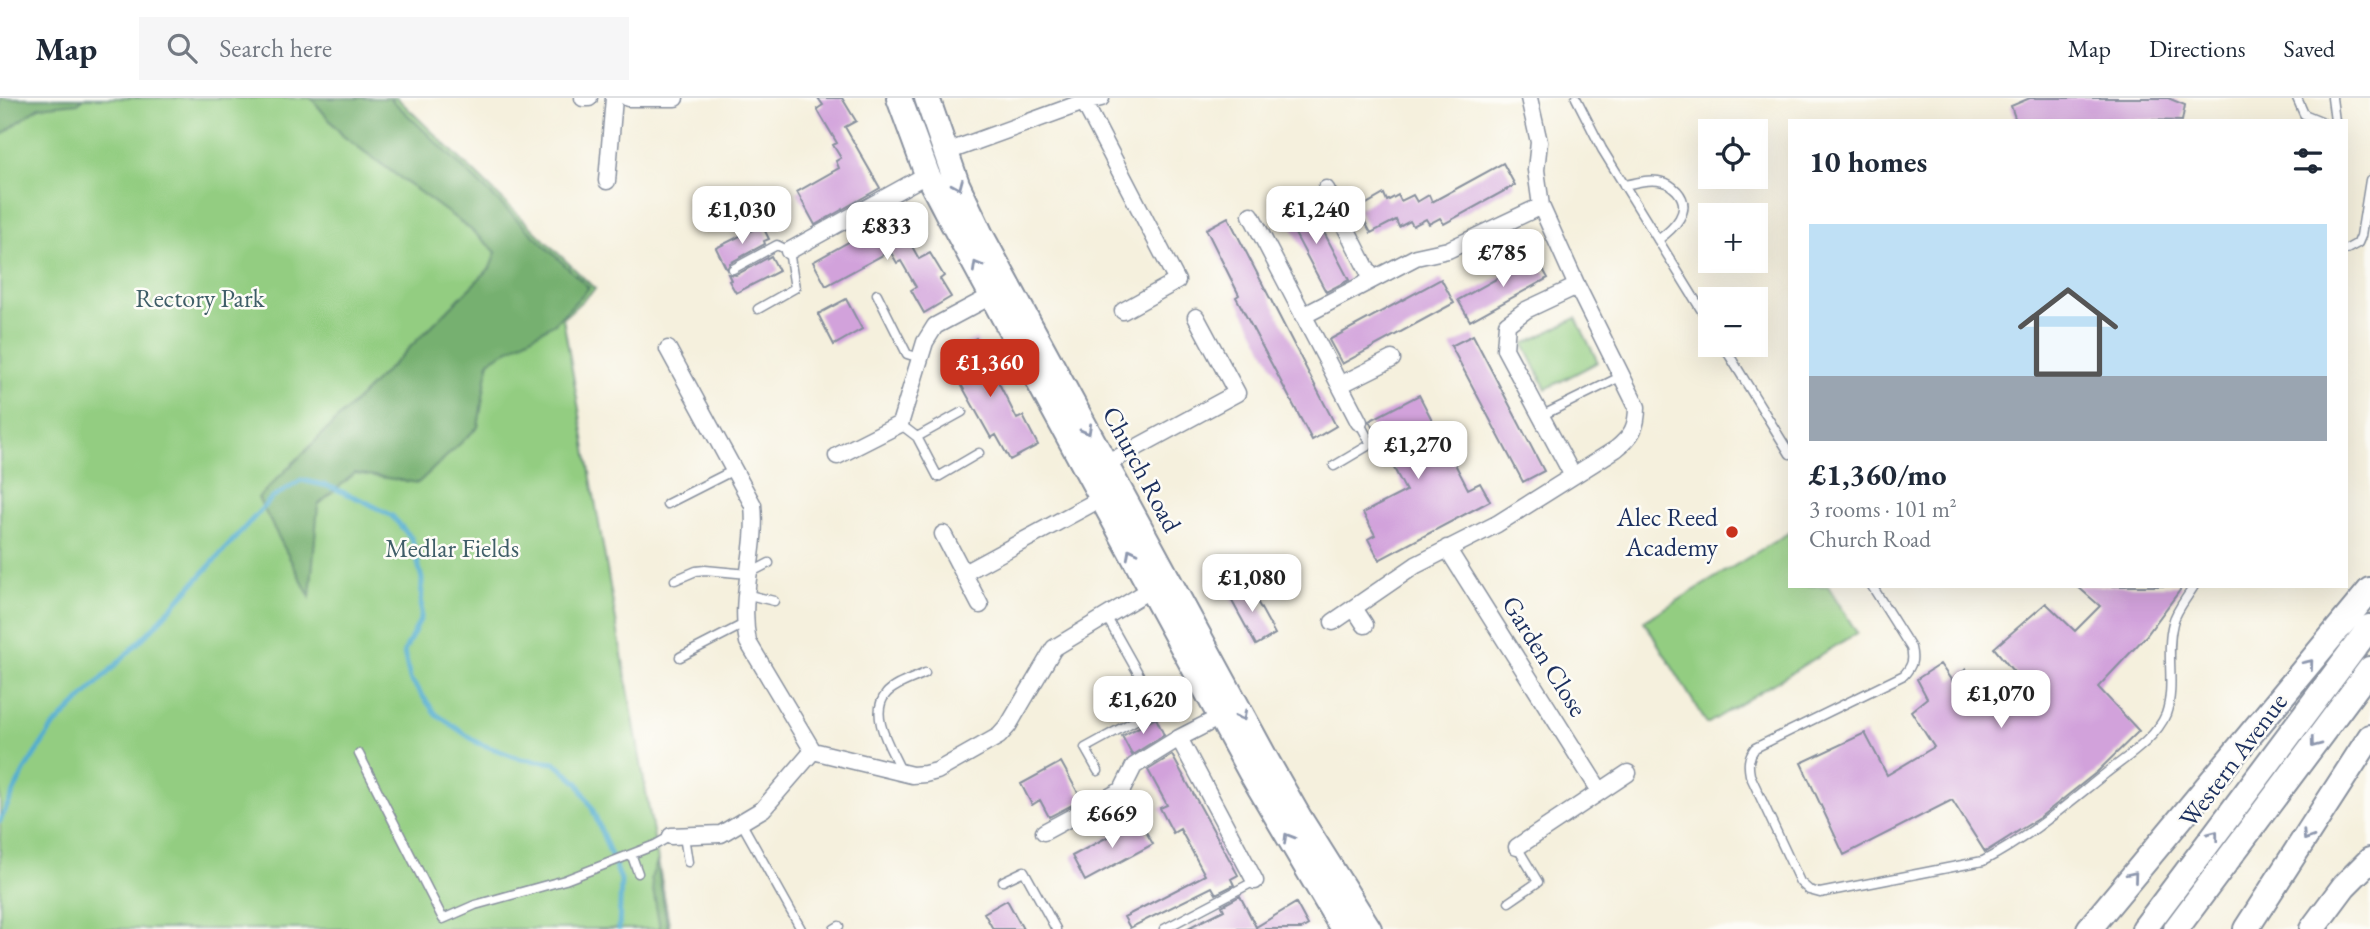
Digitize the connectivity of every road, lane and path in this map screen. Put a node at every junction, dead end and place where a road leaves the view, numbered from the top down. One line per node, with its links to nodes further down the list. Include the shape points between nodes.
1 (583, 98): 2 (street)
2 (589, 98)
3 (614, 98): 19 (street)
4 (628, 98): 5 (street)
5 (675, 98)
6 (899, 98): 17 (highway, Church Road)
7 (927, 98): 16 (highway, Church Road)
8 (1101, 98): 13 (street)
9 (1529, 98): 22 (street, via 1539,142 1536,170)
10 (1576, 98): 20 (lane)
11 (2297, 98): 14 (lane, via 2304,114)
12 (2332, 98): 15 (lane)
13 (1084, 102): 16 (street); 34 (street, via 1177,281)
14 (2316, 119)
15 (2336, 119)
16 (944, 153): 51 (highway, Church Road, one-way to 51, via 982,237)
17 (922, 177): 26 (street); 31 (highway, Church Road, one-way to 17)
18 (2370, 180): 25 (lane, via 2361,236)
19 (607, 181)
20 (1624, 185): 24 (lane); 24 (lane, via 1663,182 1679,194 1683,213)
21 (1326, 189): 28 (street)
22 (1541, 206): 28 (street, via 1448,250 1416,257); 29 (street)
23 (1251, 215): 35 (street)
24 (1658, 240): 32 (lane)
25 (2348, 249)
26 (789, 251): 27 (lane, via 777,246); 33 (lane, via 795,288)
27 (733, 268)
28 (1372, 279): 35 (street)
29 (1577, 286): 41 (street); 44 (street, via 1507,324 1505,349)
30 (877, 295): 39 (lane, via 906,354)
31 (993, 295): 39 (street, via 935,326); 55 (highway, Church Road)
32 (1698, 305)
33 (758, 309)
34 (1123, 312)
35 (1304, 316): 42 (street)
36 (1196, 317): 51 (street, via 1237,393)
37 (668, 349): 53 (street)
38 (1730, 357): 48 (lane)
39 (920, 358): 46 (street)
40 (1392, 359): 42 (street)
41 (1622, 376): 44 (lane); 54 (street, via 1637,407 1637,423 1630,438)
42 (1340, 385): 45 (street)
43 (962, 412): 47 (lane)
44 (1541, 416): 54 (street)
45 (1359, 422): 52 (lane, via 1371,444)
46 (900, 424): 47 (lane); 50 (street)
47 (917, 437): 49 (lane, via 938,477)
48 (1788, 451)
49 (979, 453)
50 (837, 456)
51 (1105, 464): 105 (highway, Church Road, one-way to 105, via 1275,775)
52 (1334, 466)
53 (734, 470): 56 (lane); 60 (street, via 753,505 755,526)
54 (1573, 476): 58 (street, via 1497,524)
55 (1102, 498): 61 (street); 65 (highway, Church Road, one-way to 55)
56 (667, 504)
57 (943, 534): 61 (street)
58 (1447, 548): 70 (street); 89 (street, Garden Close)
59 (769, 563): 60 (lane)
60 (748, 573): 62 (lane, via 705,570); 67 (street)
61 (964, 573): 69 (street)
62 (675, 580)
63 (1873, 588): 64 (lane, via 1911,648 1912,667 1905,675 1750,754 1750,775 1800,882 1820,893 1983,861 2050,818 2140,746 2165,717 2173,621)
64 (2193, 588)
65 (1152, 589): 71 (street); 79 (highway, Church Road)
66 (2370, 590): 106 (highway, one-way to 66)
67 (745, 594): 68 (lane); 73 (street)
68 (774, 601)
69 (980, 605)
70 (1354, 608): 72 (street); 74 (street)
71 (1106, 616): 80 (lane); 87 (street, via 1054,648 999,736 937,771)
72 (1333, 622)
73 (744, 624): 76 (lane); 84 (street, via 748,642)
74 (1365, 625)
75 (2370, 627): 107 (highway, Western Avenue, one-way to 75)
76 (680, 657)
77 (2370, 669): 108 (highway, Western Avenue, one-way to 108)
78 (925, 673): 87 (lane, via 891,690 880,707 881,724)
79 (1202, 684): 81 (highway, Church Road); 86 (lane, via 1085,748)
80 (1151, 696)
81 (1220, 717): 83 (street); 104 (highway, Church Road, one-way to 81)
82 (2370, 737): 109 (highway, one-way to 109)
83 (1179, 738): 91 (street, via 1135,766 1122,790); 99 (street)
84 (814, 751): 87 (street); 90 (street, via 763,809)
85 (359, 754): 92 (lane, via 443,919 475,905 565,880)
86 (1098, 771)
87 (902, 773)
88 (1628, 773): 89 (street)
89 (1600, 791): 93 (street)
90 (741, 822): 92 (street, via 721,834); 101 (lane)
91 (1044, 832)
92 (677, 836): 96 (lane)
93 (1517, 847): 100 (lane, via 1538,882)
94 (634, 859): 97 (lane)
95 (2370, 860): 110 (highway)
96 (688, 862)
97 (638, 873)
98 (1003, 881): 102 (lane, via 1024,871)
99 (1255, 881): 103 (lane)
100 (1509, 902)
101 (801, 929)
102 (1056, 929)
103 (1164, 929)
104 (1343, 929)
105 (1369, 929)
106 (2089, 929)
107 (2144, 929)
108 (2176, 929)
109 (2246, 929)
110 (2312, 929)

